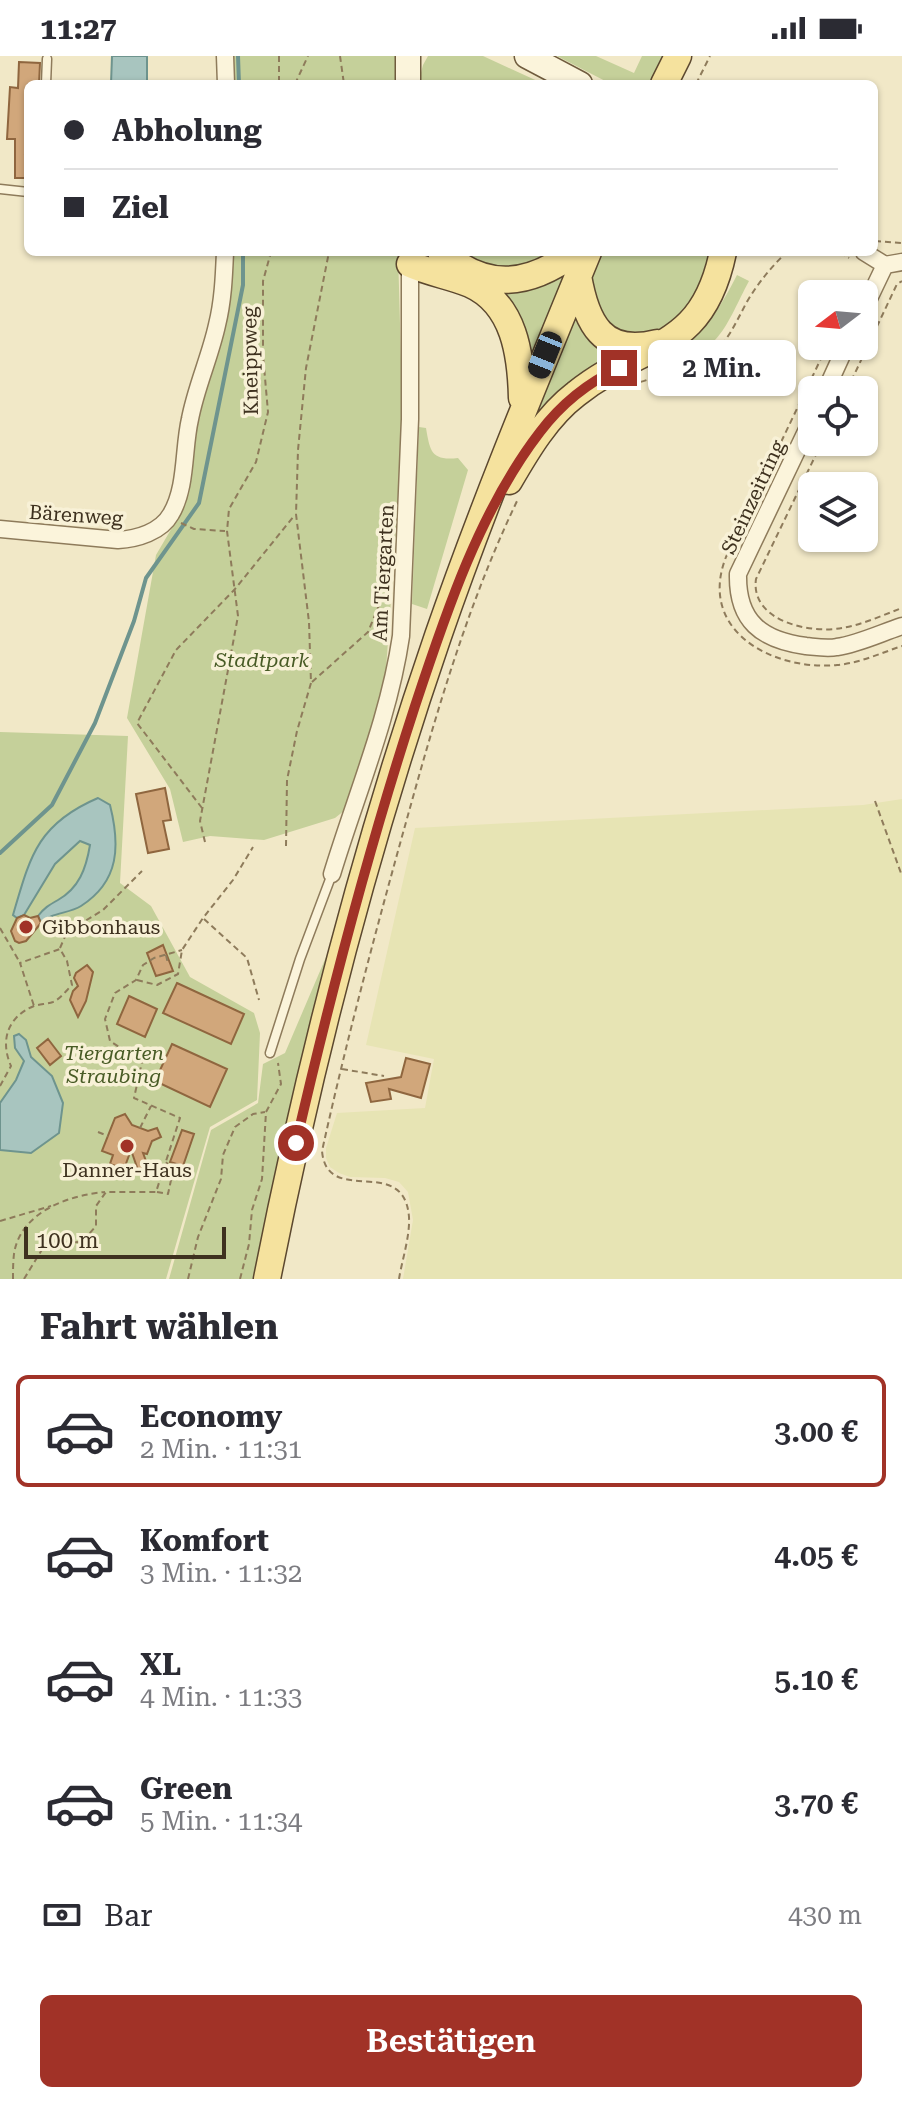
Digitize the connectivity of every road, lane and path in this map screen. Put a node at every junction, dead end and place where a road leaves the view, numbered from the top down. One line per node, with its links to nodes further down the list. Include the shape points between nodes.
1 (225, 56): 11 (street)
2 (279, 56): 12 (path)
3 (308, 56): 13 (path)
4 (340, 56): 14 (path)
5 (408, 56): 15 (street)
6 (527, 56): 16 (street)
7 (678, 56): 17 (main road)
8 (710, 56): 18 (path)
9 (47, 59): 10 (lane)
10 (46, 80)
11 (226, 80)
12 (279, 80)
13 (297, 80)
14 (343, 80)
15 (408, 80)
16 (572, 80)
17 (666, 80)
18 (698, 80)
19 (0, 189): 20 (lane)
20 (24, 192)
21 (878, 240): 22 (path)
22 (902, 243)
23 (225, 256): 45 (street, Bärenweg, via 217,325 197,387 179,495 170,518 134,539)
24 (270, 256): 46 (path, Kneippweg, via 263,281 268,412 256,462 229,509)
25 (328, 256): 43 (path, via 306,368)
26 (446, 256): 31 (main road, via 463,269 505,281)
27 (722, 256): 35 (main road, via 706,303)
28 (783, 256): 38 (path, via 712,354 688,368)
29 (874, 256): 32 (street)
30 (410, 258): 39 (main road, via 433,274 474,286 495,304 520,353); 48 (street, Am Tiergarten)
31 (580, 260): 35 (main road, via 583,303 604,337 635,347); 39 (main road)
32 (894, 264): 34 (street)
33 (902, 281): 37 (path)
34 (878, 288)
35 (668, 340): 47 (main road, via 590,383 557,412 524,454)
36 (820, 360): 52 (path, via 723,565 717,590 722,611 743,640 795,663 855,663)
37 (854, 376)
38 (617, 391)
39 (523, 408): 47 (main road)
40 (798, 448): 51 (street, Steinzeitring, via 738,574 743,610 770,638 819,648)
41 (815, 456): 50 (path, via 756,579 757,599 770,614 812,629 846,628)
42 (523, 489): 77 (path, via 448,671)
43 (296, 514): 49 (path); 53 (path)
44 (175, 521): 46 (path, via 194,529)
45 (0, 529)
46 (227, 531): 49 (path, Kneippweg)
47 (471, 551): 94 (main road, via 417,702 357,897)
48 (404, 565): 53 (path, via 394,572 368,632); 60 (street, Am Tiergarten, via 397,659 369,766)
49 (235, 589): 55 (path, Kneippweg, via 238,616); 55 (path, via 176,650 137,723)
50 (902, 608)
51 (902, 626)
52 (902, 646)
53 (311, 683): 57 (path, via 287,780)
54 (875, 801): 61 (path)
55 (203, 809): 56 (path, Kneippweg)
56 (205, 842)
57 (286, 846)
58 (253, 847): 62 (path)
59 (142, 871): 66 (path, via 103,910 67,932)
60 (332, 874): 74 (lane)
61 (902, 876)
62 (203, 918): 67 (path); 72 (path, via 247,958)
63 (0, 928): 65 (path)
64 (13, 936): 65 (path)
65 (8, 940): 69 (path)
66 (60, 949): 69 (path); 73 (path, via 72,985 56,1001)
67 (182, 950): 68 (path); 71 (path, via 178,974 157,985)
68 (166, 954): 70 (path); 71 (path, via 143,965)
69 (20, 963): 73 (path)
70 (168, 964)
71 (136, 980): 76 (path, via 115,993 105,1019 110,1041)
72 (259, 1000)
73 (34, 1006): 79 (path, via 12,1019 3,1039 2,1053 11,1066)
74 (270, 1053): 81 (path, via 279,1066 281,1084)
75 (164, 1061): 76 (path, via 149,1054)
76 (142, 1062): 80 (path, via 134,1098)
77 (340, 1069): 78 (path); 95 (path, via 322,1159 345,1180 382,1182 403,1194 409,1221)
78 (384, 1076)
79 (0, 1086)
80 (151, 1105): 82 (path); 85 (path, via 180,1118)
81 (266, 1112): 92 (path, via 235,1127); 93 (path, via 262,1179)
82 (140, 1128)
83 (98, 1132): 84 (path)
84 (108, 1136)
85 (165, 1161): 87 (path); 87 (path, via 173,1171 168,1194)
86 (106, 1192): 87 (path); 88 (path); 91 (path, via 96,1206 96,1226 82,1242 46,1243)
87 (156, 1192)
88 (53, 1205): 89 (path); 90 (path, via 26,1226 14,1251)
89 (0, 1221)
90 (13, 1279)
91 (24, 1279)
92 (188, 1279)
93 (240, 1279)
94 (267, 1279)
95 (399, 1279)

